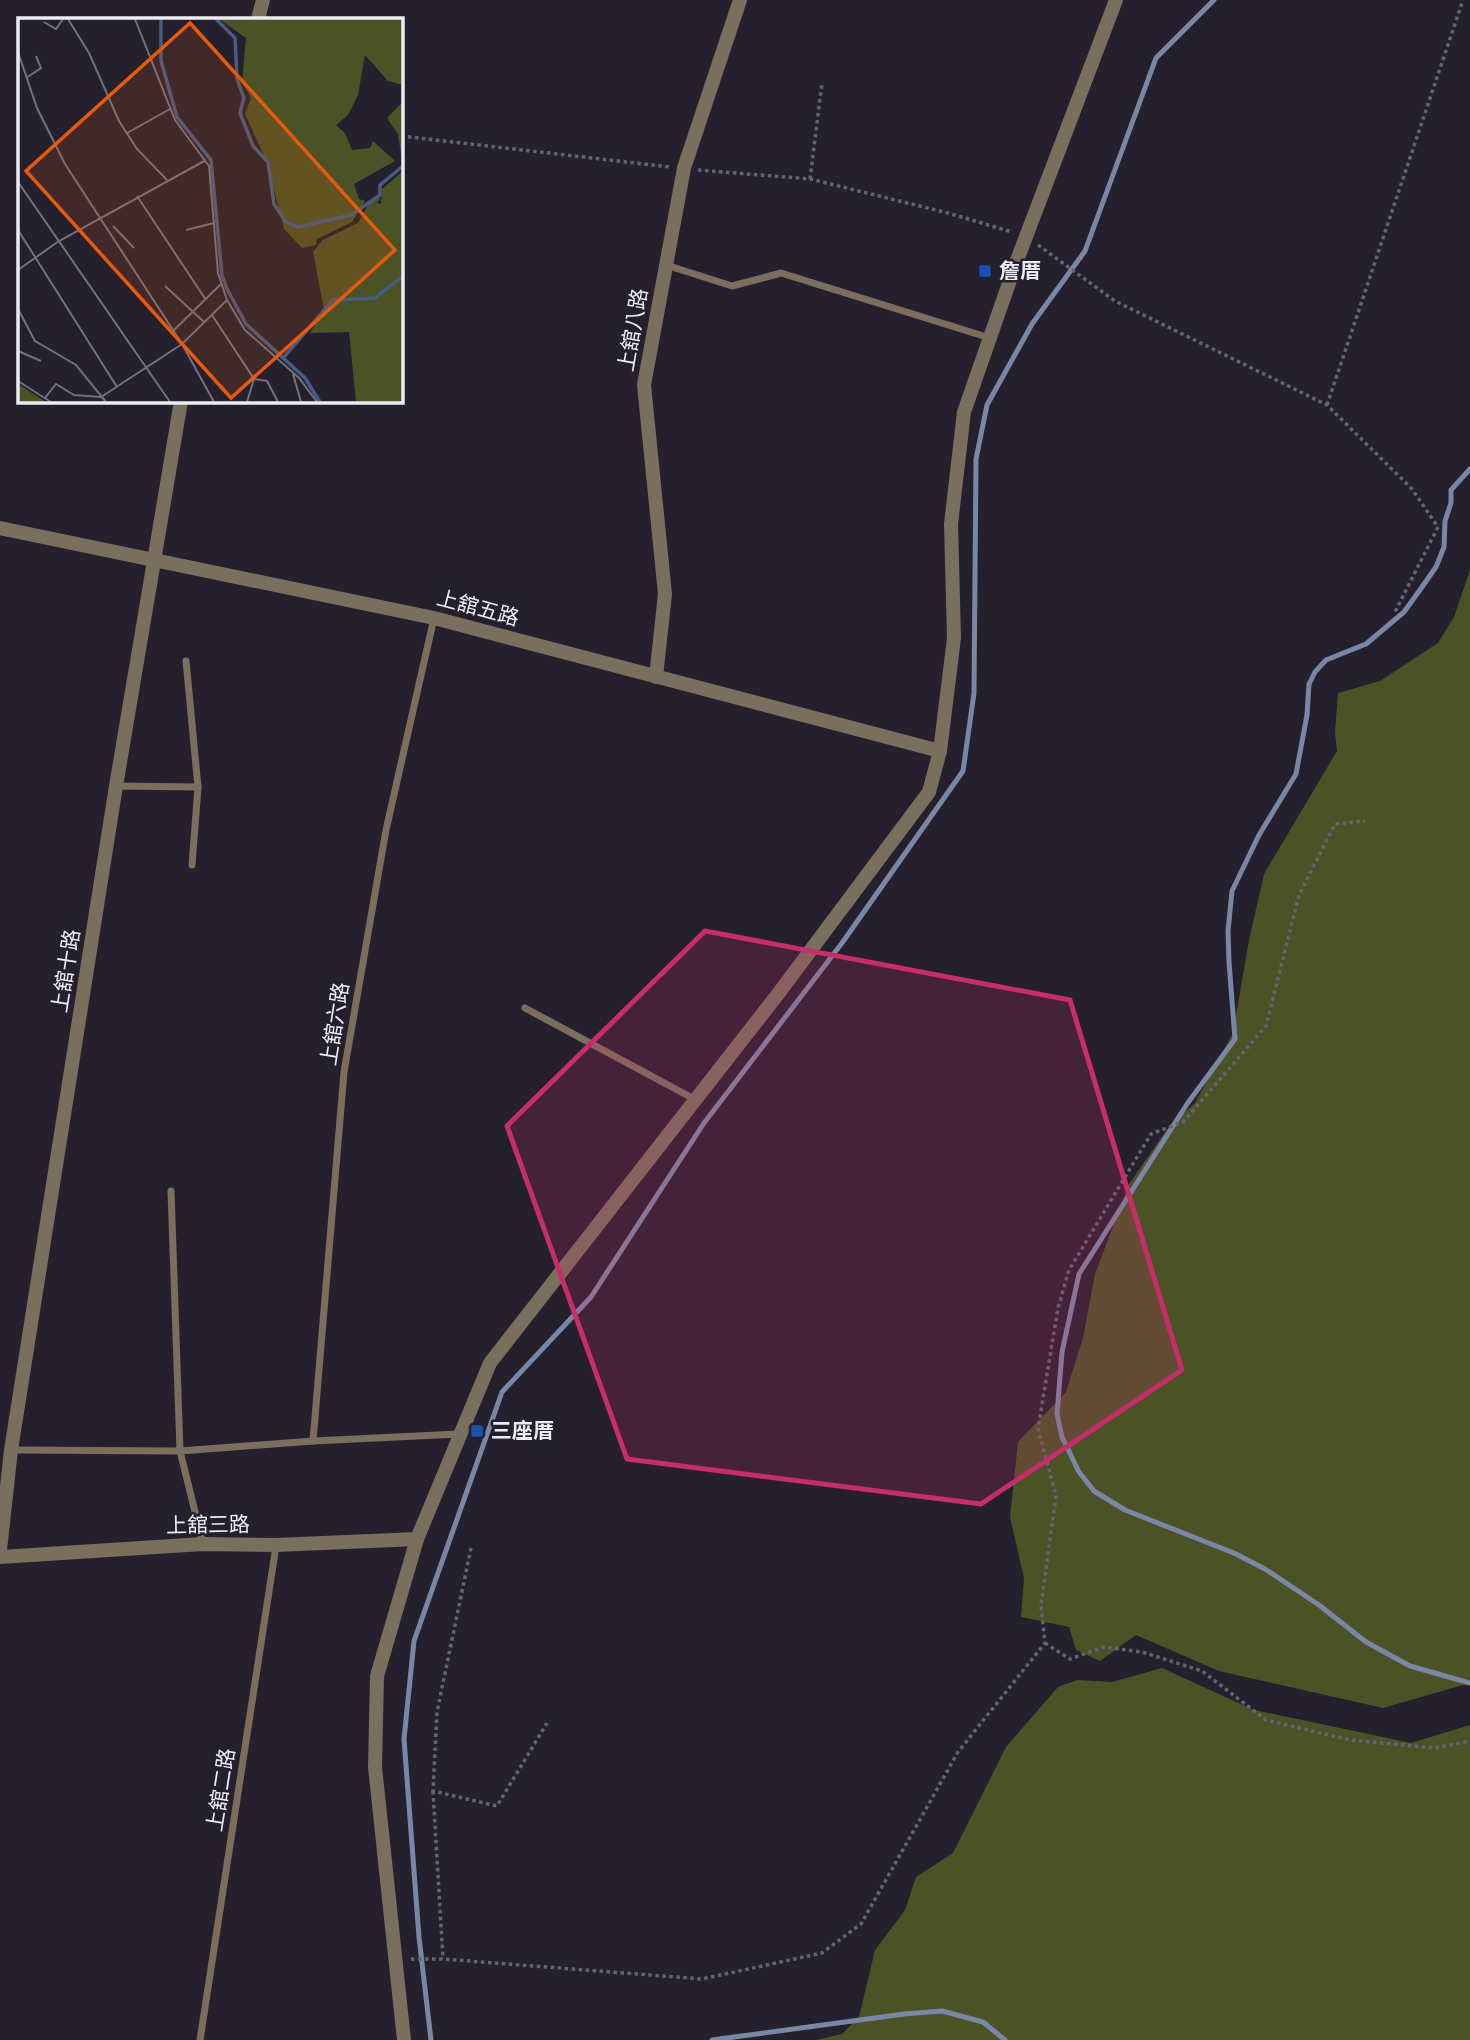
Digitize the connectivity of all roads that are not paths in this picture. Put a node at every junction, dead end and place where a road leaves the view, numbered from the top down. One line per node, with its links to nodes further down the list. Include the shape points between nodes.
1 (263, 0): 4 (street)
2 (740, 0): 5 (street, 上舘八路, via 684,168)
3 (1116, 0): 6 (street)
4 (258, 18)
5 (666, 265): 6 (lane, via 732,286 781,273); 12 (street, 上舘八路, via 644,385 665,594)
6 (990, 338): 13 (street, via 964,412 951,524 954,638)
7 (181, 402): 9 (street, 上舘十路)
8 (0, 528): 9 (street, 上舘五路)
9 (153, 561): 10 (street, 上舘五路); 14 (street, 上舘十路)
10 (434, 618): 12 (street, 上舘五路); 21 (lane, 上舘六路, via 386,830 344,1072)
11 (186, 661): 15 (lane)
12 (656, 677): 13 (street, 上舘五路)
13 (940, 751): 18 (street, via 929,792)
14 (116, 786): 15 (lane); 22 (street, 上舘十路)
15 (198, 788): 16 (lane)
16 (192, 865)
17 (525, 1008): 18 (lane)
18 (696, 1100): 20 (street, via 490,1363)
19 (171, 1191): 23 (lane)
20 (460, 1434): 21 (lane); 24 (street)
21 (313, 1441): 23 (lane)
22 (11, 1450): 23 (lane); 27 (street, 上舘十路)
23 (180, 1451): 25 (lane)
24 (417, 1539): 26 (street, 上舘三路); 30 (street, via 377,1676 375,1767)
25 (203, 1544): 26 (street, 上舘三路); 28 (street, 上舘三路)
26 (276, 1545): 29 (lane, 上舘二路)
27 (0, 1550)
28 (0, 1557)
29 (200, 2040)
30 (404, 2040)

